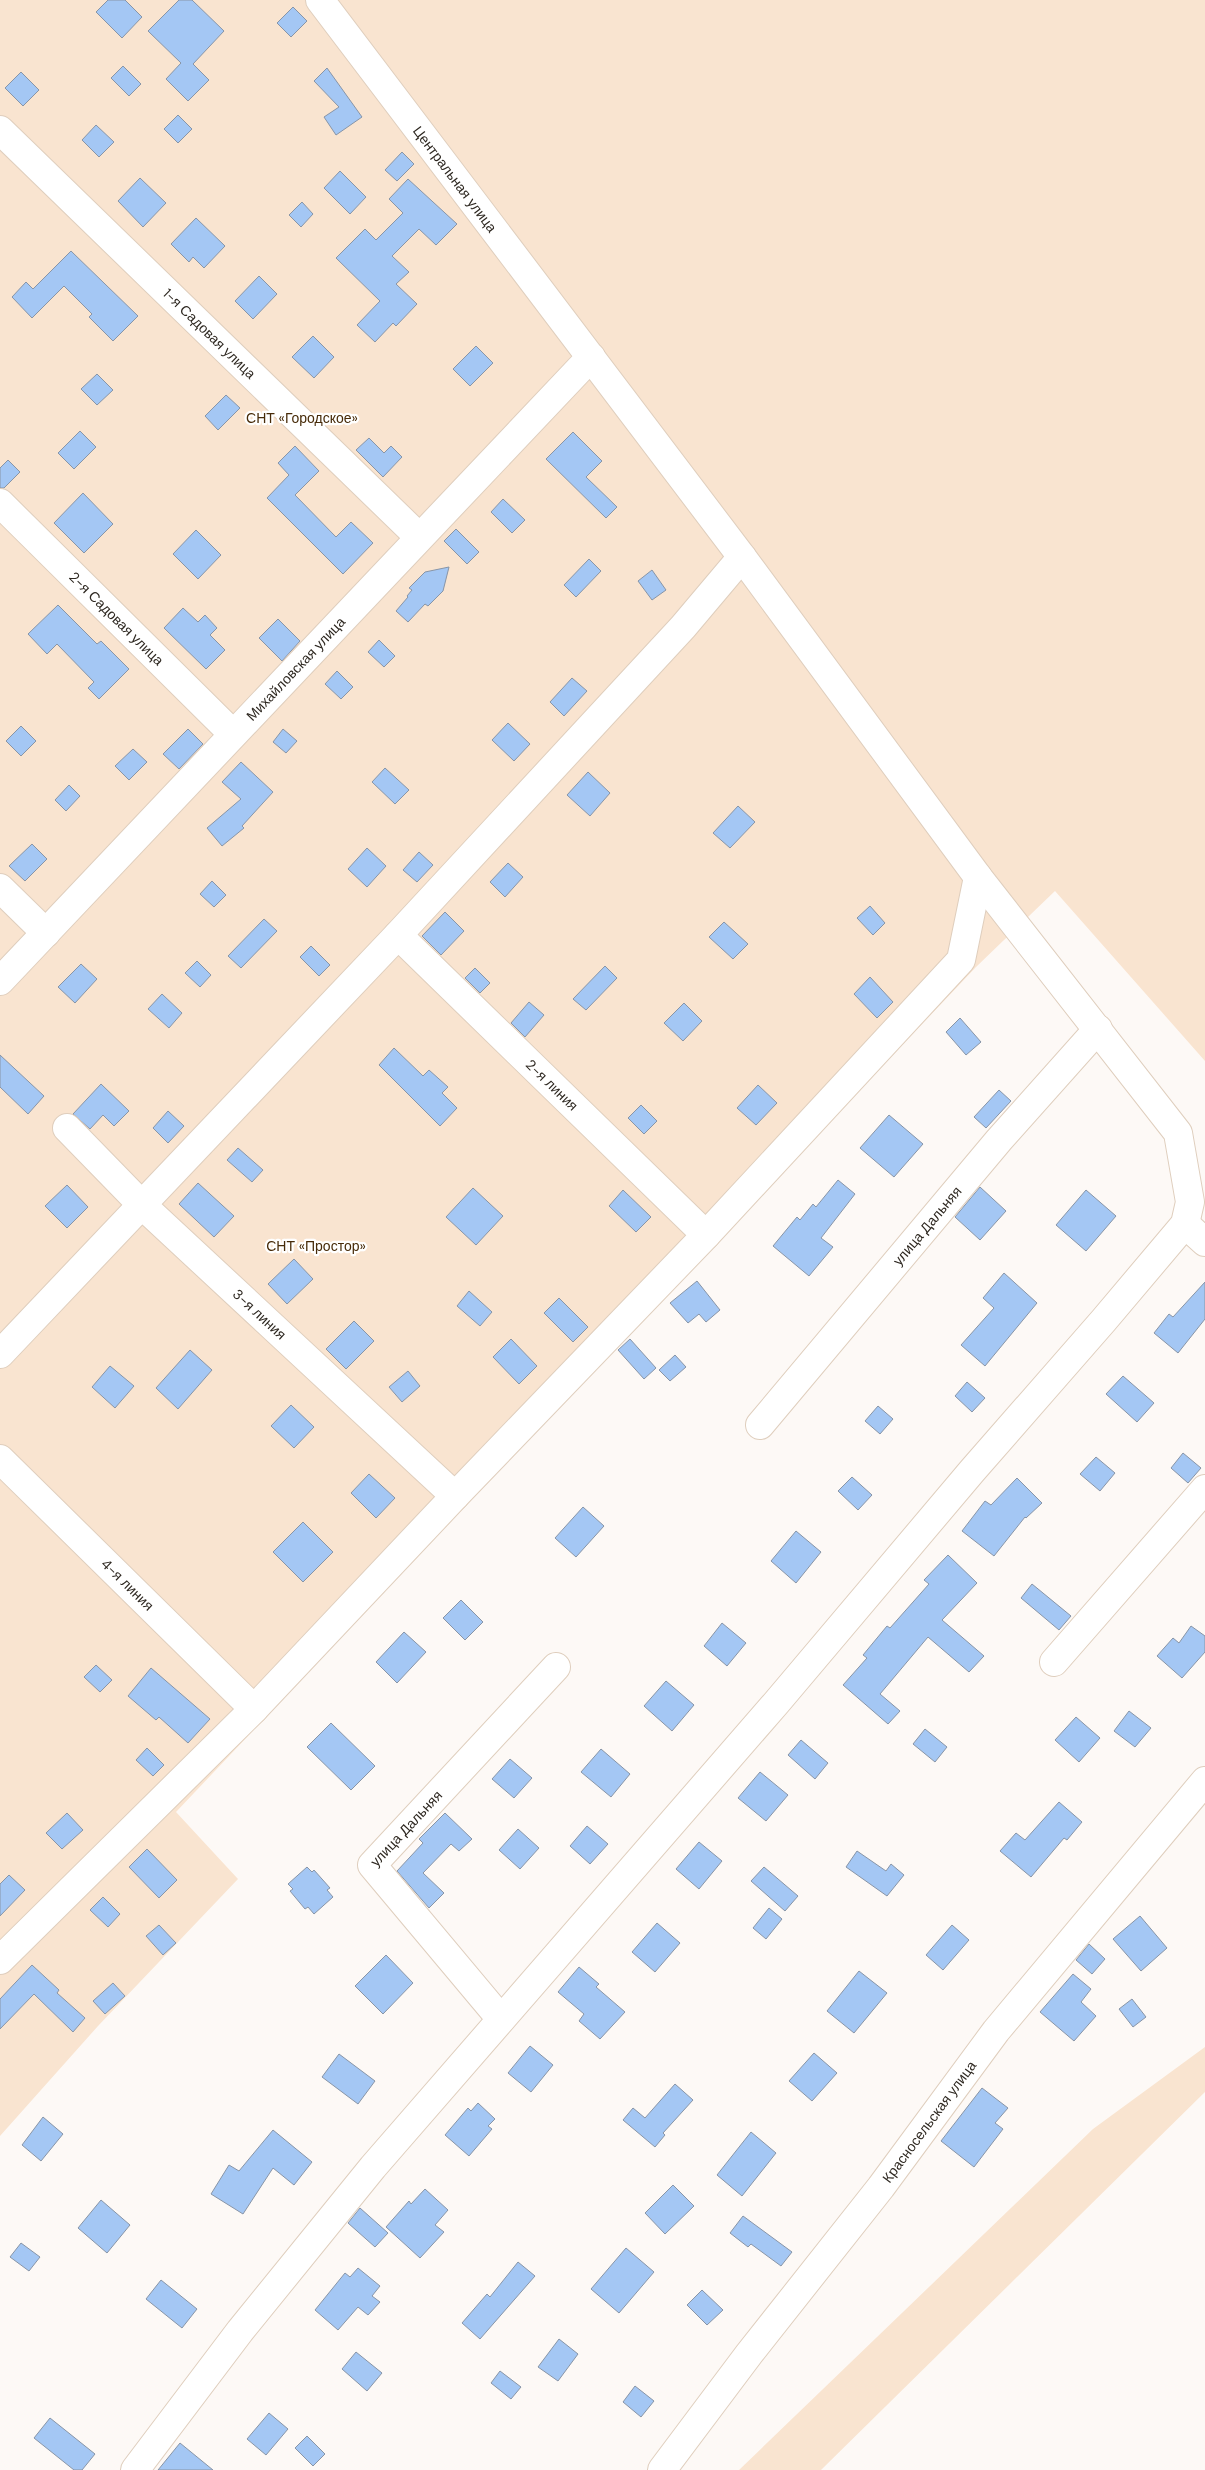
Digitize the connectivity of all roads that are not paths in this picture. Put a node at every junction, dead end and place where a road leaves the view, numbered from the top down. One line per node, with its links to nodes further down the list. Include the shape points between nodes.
1 (320, 0): 3 (street, Центральная улица)
2 (0, 130): 5 (street, 1-я Садовая улица)
3 (591, 357): 5 (street, Михайловская улица); 6 (street, Центральная улица)
4 (0, 503): 7 (street, 2-я Садовая улица)
5 (420, 537): 7 (street, Михайловская улица)
6 (742, 557): 8 (street, Центральная улица); 11 (street, via 683,627)
7 (234, 734): 10 (street, Михайловская улица)
8 (978, 877): 13 (street, Центральная улица); 17 (street, via 961,960)
9 (0, 888): 10 (street)
10 (46, 933): 12 (street, Михайловская улица)
11 (398, 935): 15 (street); 17 (street, 2-я линия)
12 (0, 980)
13 (1098, 1029): 16 (street, Центральная улица, via 1178,1133 1190,1202); 20 (street, улица Дальняя)
14 (67, 1128): 15 (street, 3-я линия)
15 (142, 1206): 19 (street); 23 (street, 3-я линия)
16 (1185, 1224): 18 (street); 29 (street)
17 (706, 1235): 23 (street)
18 (1205, 1242)
19 (0, 1354)
20 (760, 1425)
21 (0, 1459): 26 (street, 4-я линия)
22 (1205, 1489): 24 (street)
23 (455, 1496): 26 (street)
24 (1054, 1662)
25 (556, 1667): 29 (street, улица Дальняя, via 372,1865)
26 (254, 1709): 28 (street)
27 (1205, 1781): 31 (street, Красносельская улица, via 996,2031 881,2187)
28 (0, 1960)
29 (501, 2019): 30 (street, via 361,2182 240,2332)
30 (135, 2470)
31 (662, 2470)

